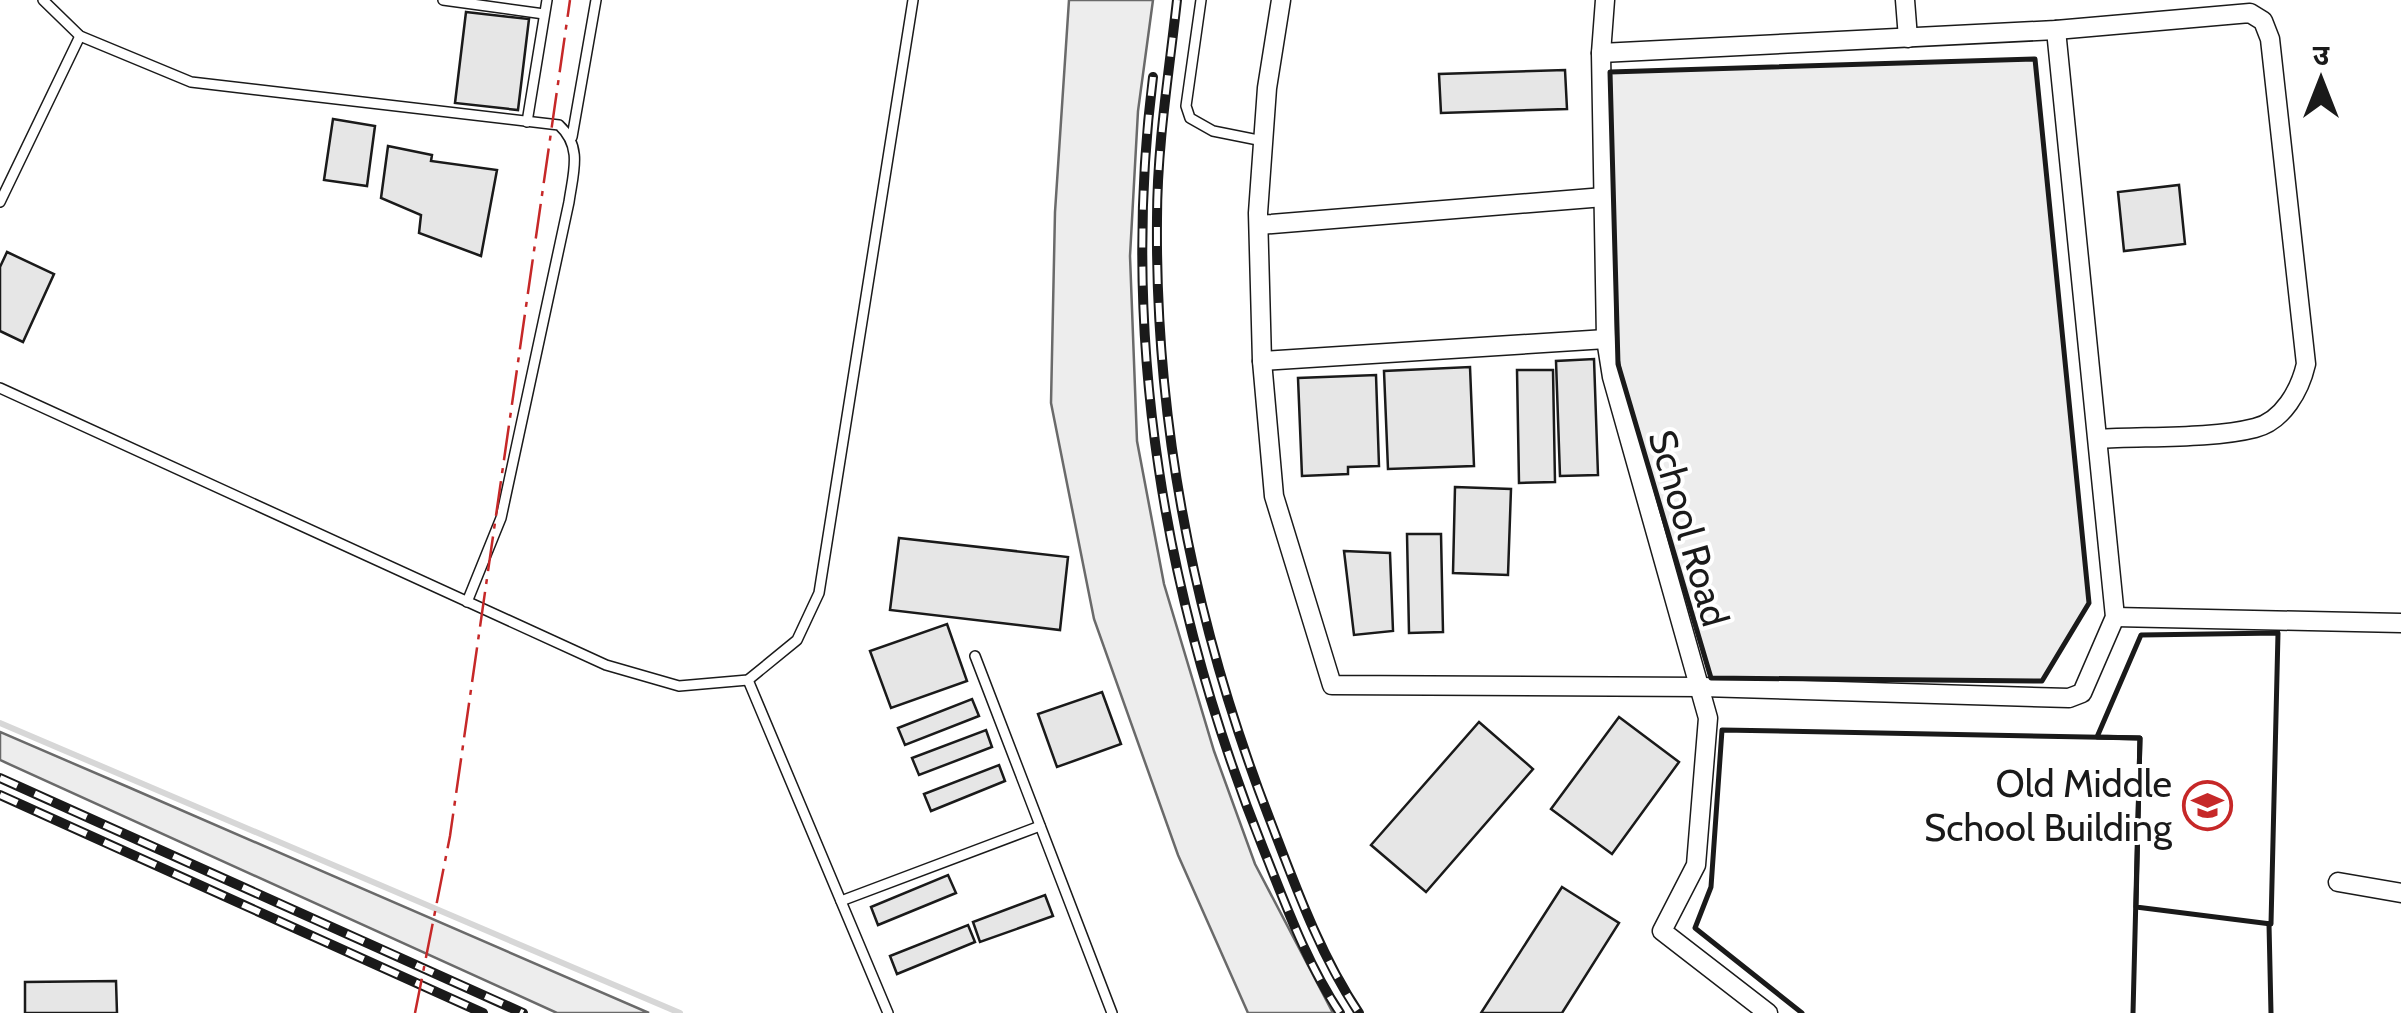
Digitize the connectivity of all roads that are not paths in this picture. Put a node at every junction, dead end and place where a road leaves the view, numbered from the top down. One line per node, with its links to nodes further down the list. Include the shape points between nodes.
1 (43, 0): 12 (lane)
2 (442, 0): 10 (lane)
3 (547, 0): 10 (lane)
4 (596, 0): 16 (lane)
5 (913, 0): 29 (lane, via 818,593 797,640)
6 (1201, 0): 17 (lane, via 1186,106 1190,118)
7 (1282, 0): 17 (street)
8 (1604, 0): 14 (street, School Road)
9 (1905, 0): 13 (street)
10 (544, 14): 15 (lane)
11 (2056, 30): 13 (street); 24 (street); 24 (street, via 2250,13 2263,21 2306,364 2296,395 2256,428)
12 (80, 36): 15 (lane, via 190,82); 19 (lane)
13 (1908, 38): 14 (street)
14 (1601, 54): 18 (street, School Road)
15 (527, 122): 16 (lane, via 560,126)
16 (572, 137): 25 (lane, via 569,202 501,518)
17 (1263, 141): 20 (street)
18 (1604, 197): 20 (street); 21 (street, School Road)
19 (0, 202)
20 (1258, 225): 22 (street)
21 (1606, 338): 22 (street); 30 (street, School Road)
22 (1262, 360): 30 (street, via 1274,496 1332,685)
23 (0, 388): 25 (lane)
24 (2098, 439): 26 (street)
25 (467, 602): 29 (lane, via 606,666 679,686)
26 (2114, 618): 27 (street); 30 (street, via 2092,677 2069,698)
27 (2401, 622)
28 (975, 656): 31 (lane)
29 (748, 680): 34 (lane)
30 (1702, 688): 37 (street, School Road, via 1708,718 1696,865 1662,931)
31 (1040, 826): 34 (lane); 36 (lane)
32 (2338, 882): 33 (street)
33 (2401, 893)
34 (841, 901): 35 (lane)
35 (888, 1013)
36 (1112, 1013)
37 (1768, 1013)

